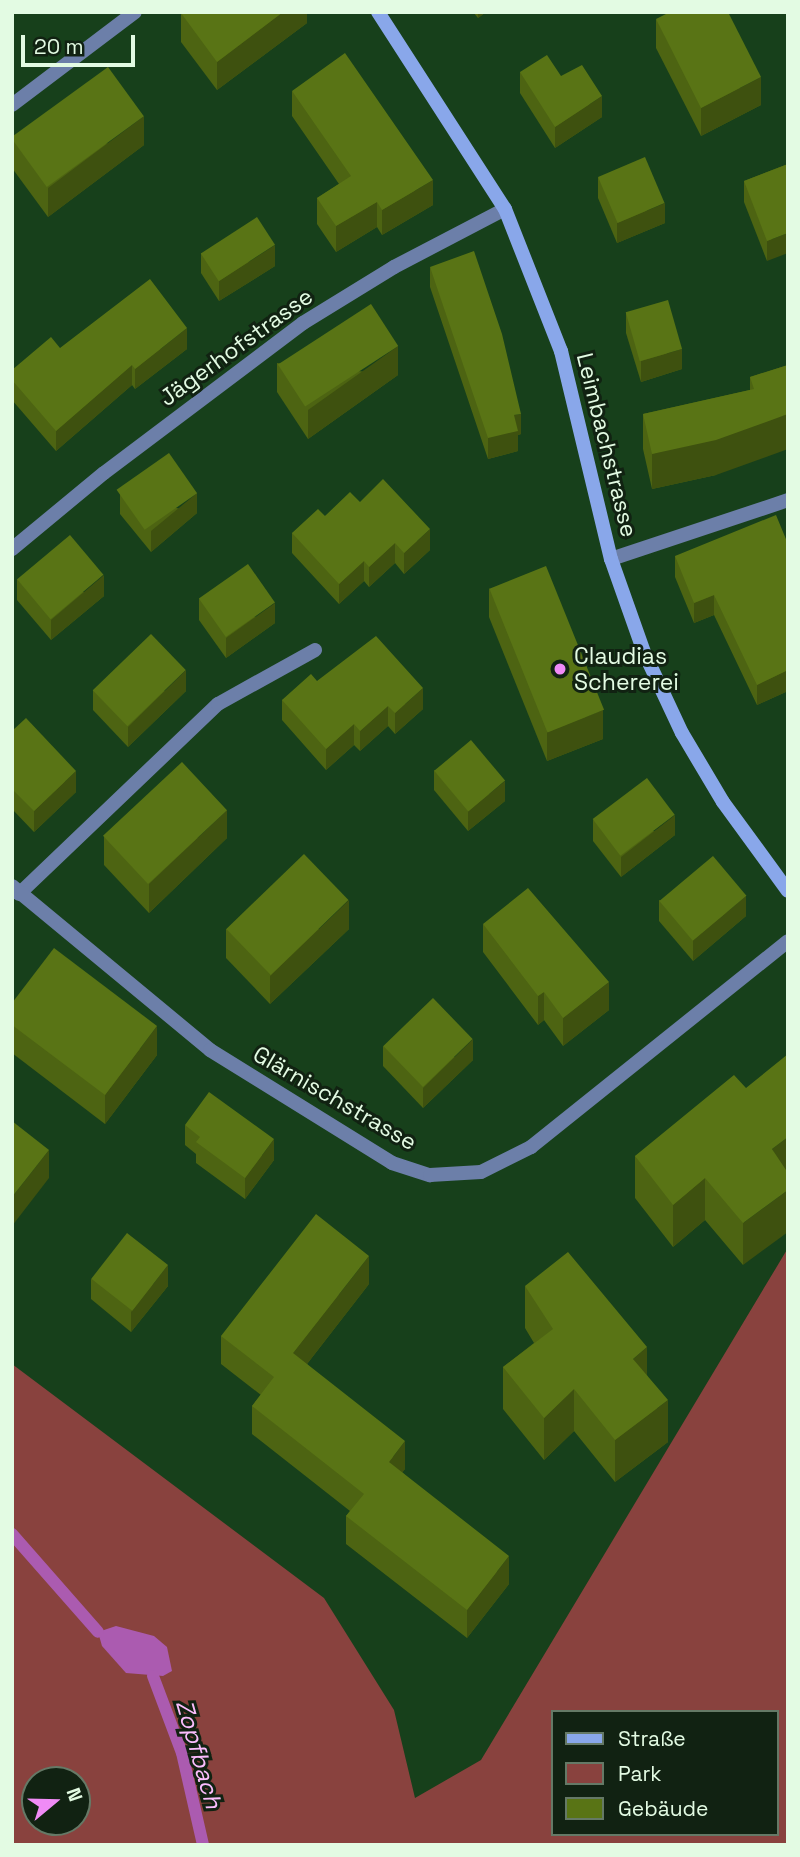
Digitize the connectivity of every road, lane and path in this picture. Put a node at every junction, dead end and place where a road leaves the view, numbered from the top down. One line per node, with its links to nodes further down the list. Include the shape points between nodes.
1 (135, 12): 3 (street)
2 (378, 12): 4 (street, Leimbachstrasse)
3 (12, 105)
4 (505, 209): 6 (street, Jägerhofstrasse, via 394,267 303,323); 7 (street, Leimbachstrasse, via 561,351)
5 (788, 500): 7 (street)
6 (12, 549)
7 (611, 559): 10 (street, Leimbachstrasse, via 644,652 682,733 723,802)
8 (315, 650): 9 (street, via 218,704)
9 (16, 890): 11 (street, Glärnischstrasse, via 210,1050 392,1163 430,1175 481,1172 531,1147)
10 (788, 891)
11 (788, 941)

